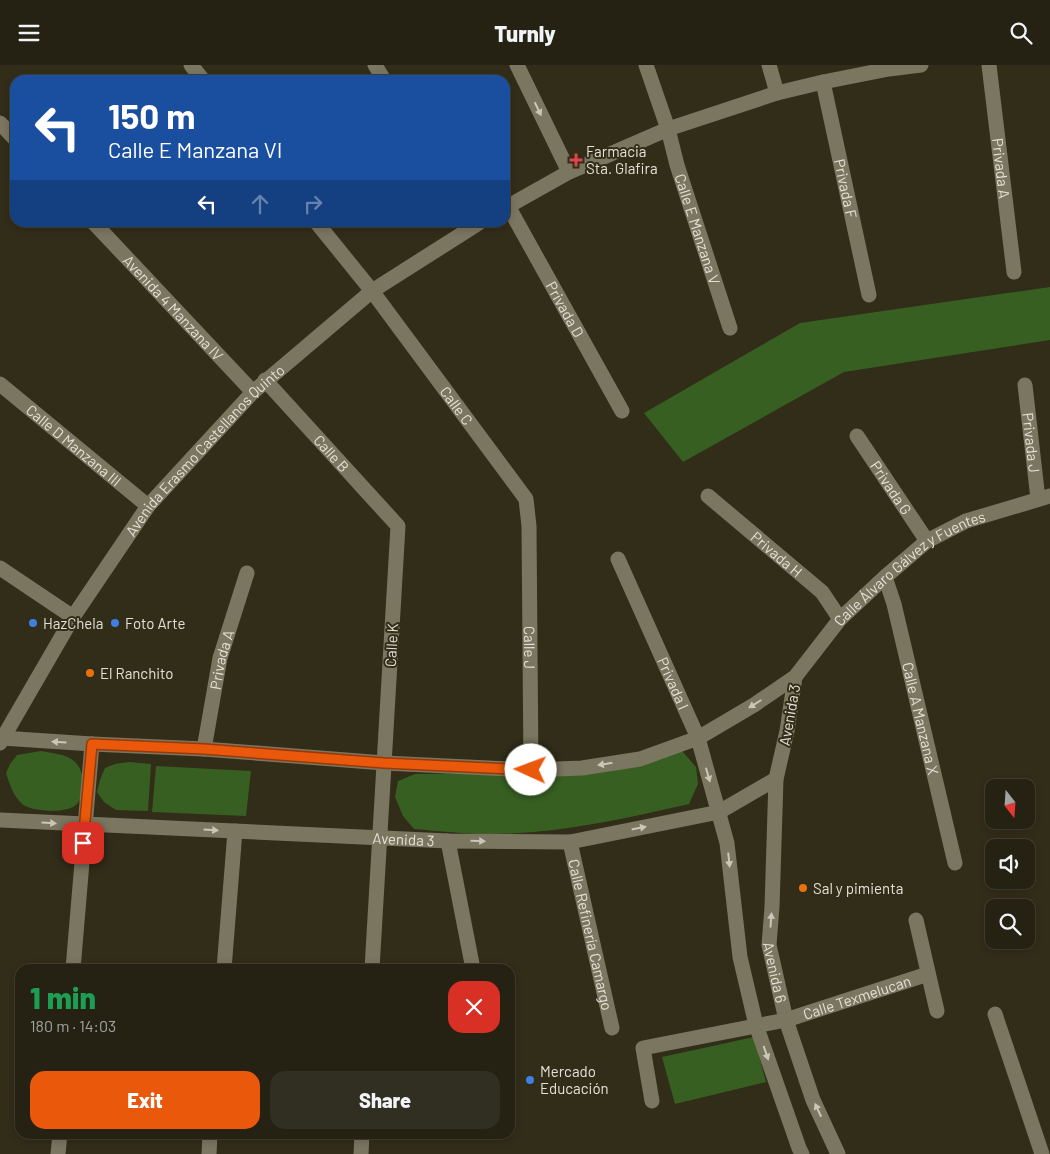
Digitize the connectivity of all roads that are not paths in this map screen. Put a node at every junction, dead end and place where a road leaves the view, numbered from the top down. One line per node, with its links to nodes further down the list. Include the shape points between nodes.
1 (191, 65): 8 (street)
2 (517, 65): 14 (street, one-way to 14)
3 (646, 65): 12 (street, Calle E Manzana V)
4 (769, 65): 10 (street)
5 (921, 65): 7 (street)
6 (989, 65): 20 (street, Privada A)
7 (889, 67): 9 (street)
8 (199, 75)
9 (823, 82): 10 (street); 22 (street, Privada F)
10 (777, 93): 12 (street)
11 (0, 123): 13 (street)
12 (668, 129): 14 (street); 23 (street, Calle E Manzana V)
13 (10, 134)
14 (569, 172): 15 (street)
15 (510, 205)
16 (510, 212): 28 (street, Privada D)
17 (98, 227): 27 (street, Avenida 4 Manzana IV)
18 (320, 227): 21 (street, Calle C)
19 (469, 227): 21 (street, Avenida Erasmo Castellanos Quinto)
20 (1014, 272)
21 (372, 291): 24 (street, Avenida Erasmo Castellanos Quinto); 33 (street, Calle C, via 526,499)
22 (869, 295)
23 (730, 328)
24 (266, 380): 27 (street, Avenida Erasmo Castellanos Quinto); 34 (street, Calle B)
25 (0, 384): 32 (street, Calle D Manzana III)
26 (1025, 385): 31 (street, Privada J)
27 (253, 392): 32 (street, Avenida Erasmo Castellanos Quinto)
28 (622, 411)
29 (857, 436): 35 (street, Privada G)
30 (708, 496): 41 (street, Privada H, via 822,592)
31 (1044, 497): 35 (street, Calle Álvaro Gálvez y Fuentes, via 966,521)
32 (148, 506): 40 (street, Avenida Erasmo Castellanos Quinto)
33 (529, 525): 48 (street, Calle J)
34 (398, 526): 47 (street, Calle K)
35 (927, 541): 39 (street, Calle Álvaro Gálvez y Fuentes)
36 (618, 559): 43 (street, Privada I)
37 (0, 568): 40 (street)
38 (247, 573): 46 (street, Privada A, via 220,658)
39 (885, 577): 41 (street, Calle Álvaro Gálvez y Fuentes); 57 (street, Calle A Manzana X)
40 (73, 617): 44 (street, Avenida Erasmo Castellanos Quinto)
41 (840, 619): 42 (street, Calle Álvaro Gálvez y Fuentes)
42 (795, 677): 43 (street, Avenida 3, one-way to 43); 49 (street, Avenida 3)
43 (698, 738): 48 (street, Avenida 3, one-way to 48, via 640,759 582,768); 50 (street, Privada I, one-way to 50)
44 (1, 739): 45 (street, Avenida 3, one-way to 44)
45 (92, 744): 46 (street, Avenida 3); 52 (street)
46 (204, 749): 47 (street, Avenida 3)
47 (384, 763): 48 (street, Avenida 3); 54 (street, Calle K)
48 (531, 770)
49 (776, 779): 50 (street, Avenida 3); 66 (street, Avenida 6, one-way to 49, via 769,945)
50 (719, 812): 56 (street, Avenida 3, one-way to 50); 67 (street, Avenida 6, one-way to 67, via 727,843 740,957)
51 (0, 820): 52 (street, Avenida 3, one-way to 52)
52 (85, 825): 53 (street, Avenida 3, one-way to 53); 59 (street)
53 (235, 831): 54 (street, Avenida 3); 60 (street)
54 (381, 837): 55 (street, Avenida 3); 61 (street, Calle K)
55 (448, 841): 56 (street, Avenida 3, one-way to 56); 62 (street)
56 (570, 842): 68 (street, Calle Refinería Camargo)
57 (955, 863)
58 (916, 920): 63 (street, Calle Texmelucan)
59 (73, 964)
60 (224, 964)
61 (372, 964)
62 (472, 964)
63 (928, 974): 64 (street, Calle Texmelucan); 66 (street, Calle Texmelucan)
64 (937, 1011)
65 (995, 1014): 78 (street)
66 (786, 1019): 67 (street, Calle Texmelucan); 77 (street, Avenida 6, one-way to 66, via 813,1100)
67 (756, 1025): 69 (street, Calle Texmelucan, via 643,1048); 76 (street, Avenida 6, one-way to 76)
68 (612, 1028)
69 (652, 1101)
70 (60, 1139): 73 (street)
71 (210, 1139): 74 (street)
72 (362, 1139): 75 (street)
73 (58, 1154)
74 (209, 1154)
75 (361, 1154)
76 (802, 1154)
77 (838, 1154)
78 (1042, 1154)

